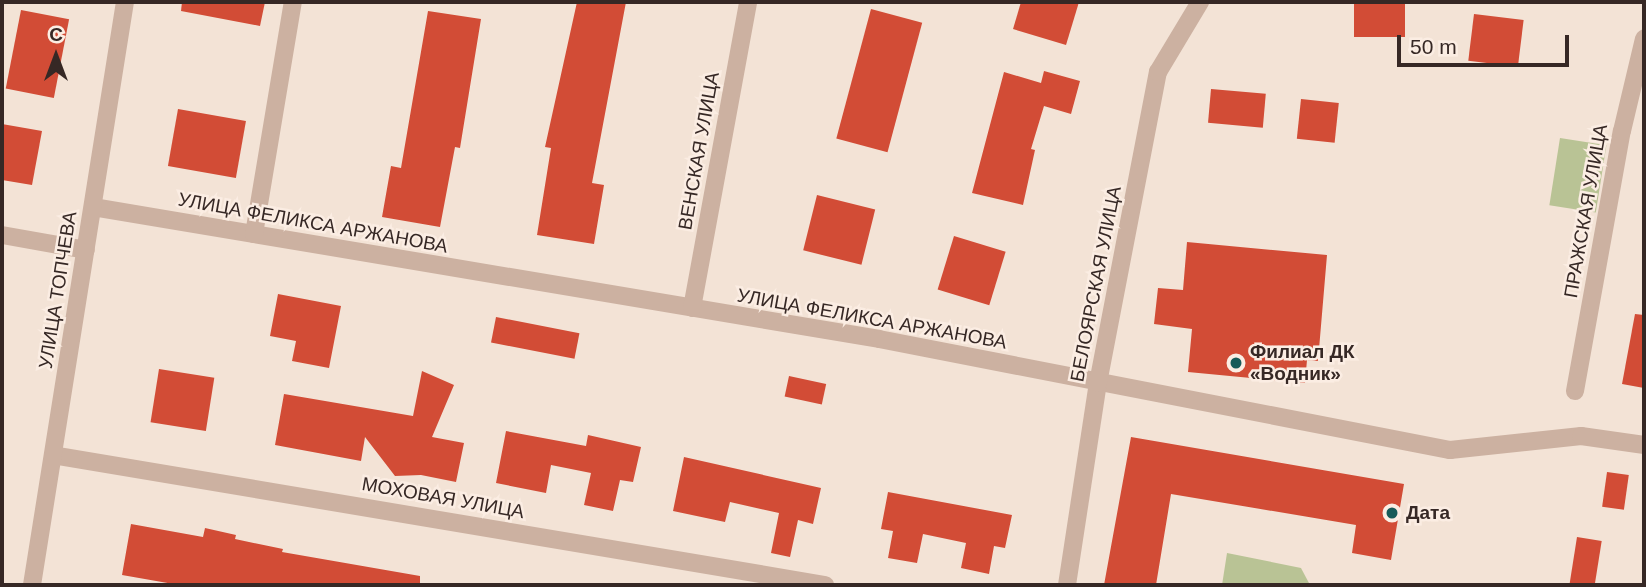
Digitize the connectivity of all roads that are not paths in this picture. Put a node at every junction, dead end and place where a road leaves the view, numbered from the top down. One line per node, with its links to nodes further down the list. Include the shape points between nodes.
1 (125, 2): 6 (street, УЛИЦА ТОПЧЕВА)
2 (293, 2): 7 (street)
3 (748, 2): 10 (street, ВЕНСКАЯ УЛИЦА)
4 (1200, 2): 11 (street, БЕЛОЯРСКАЯ УЛИЦА, via 1158,72)
5 (1644, 39): 12 (street, ПРАЖСКАЯ УЛИЦА, via 1622,131)
6 (93, 207): 7 (street, УЛИЦА ФЕЛИКСА АРЖАНОВА); 9 (street, УЛИЦА ТОПЧЕВА)
7 (254, 234): 10 (street, УЛИЦА ФЕЛИКСА АРЖАНОВА)
8 (2, 235): 9 (street)
9 (86, 250): 14 (street, УЛИЦА ТОПЧЕВА)
10 (692, 308): 11 (street, УЛИЦА ФЕЛИКСА АРЖАНОВА)
11 (1098, 383): 13 (street, УЛИЦА ФЕЛИКСА АРЖАНОВА, via 1450,450 1581,436); 17 (street, БЕЛОЯРСКАЯ УЛИЦА)
12 (1575, 391)
13 (1644, 445)
14 (53, 455): 15 (street, УЛИЦА ТОПЧЕВА); 16 (street, МОХОВАЯ УЛИЦА)
15 (32, 585)
16 (825, 585)
17 (1067, 585)

